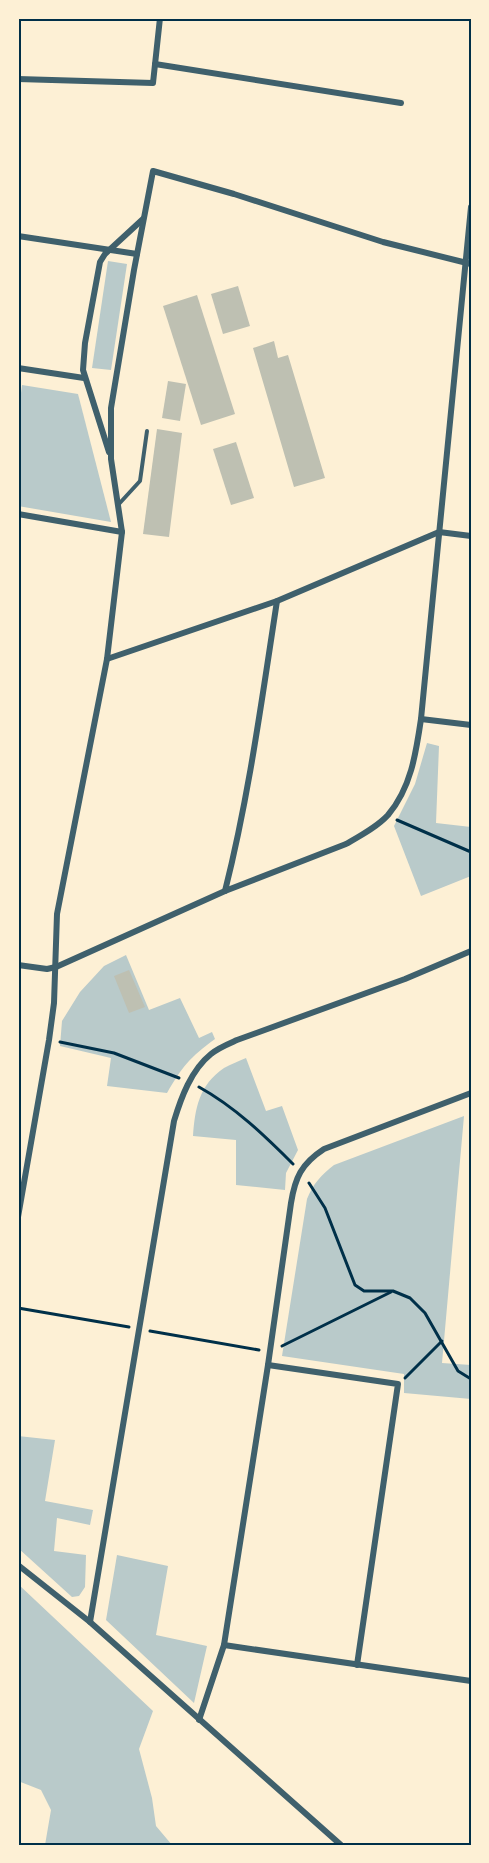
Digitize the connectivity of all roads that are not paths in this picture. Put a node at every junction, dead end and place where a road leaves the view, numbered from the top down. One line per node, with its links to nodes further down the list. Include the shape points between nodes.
1 (160, 18): 2 (street)
2 (154, 64): 3 (street, via 153,83); 4 (street)
3 (18, 79)
4 (401, 103)
5 (471, 207): 10 (street)
6 (144, 219): 8 (street); 9 (street); 10 (street, via 153,171 382,242)
7 (18, 236): 8 (street)
8 (110, 249): 9 (street); 12 (street, via 97,273 85,343)
9 (137, 254): 14 (street, via 113,390)
10 (468, 263): 18 (street)
11 (18, 368): 12 (street)
12 (84, 378): 14 (street)
13 (147, 432): 15 (lane, via 140,481)
14 (111, 459): 15 (street)
15 (118, 506): 17 (street)
16 (18, 514): 17 (street)
17 (122, 532): 21 (street)
18 (439, 532): 19 (street); 20 (street); 22 (street)
19 (471, 536)
20 (277, 601): 21 (street); 24 (street, via 240,833)
21 (107, 659): 27 (street, via 57,914)
22 (420, 719): 23 (street); 24 (street, via 411,770 387,816 346,844)
23 (471, 725)
24 (225, 891): 27 (street)
25 (471, 951): 32 (street, via 237,1040 201,1063 174,1121)
26 (18, 965): 27 (street)
27 (56, 967): 29 (street, via 49,1040)
28 (471, 1093): 30 (street, via 324,1149 300,1170 291,1203)
29 (18, 1217)
30 (268, 1365): 33 (street); 34 (street, via 399,1384)
31 (18, 1565): 32 (street)
32 (90, 1622): 36 (street)
33 (224, 1646): 34 (street); 36 (street)
34 (357, 1665): 35 (street)
35 (471, 1681)
36 (199, 1720): 37 (street)
37 (341, 1845)

